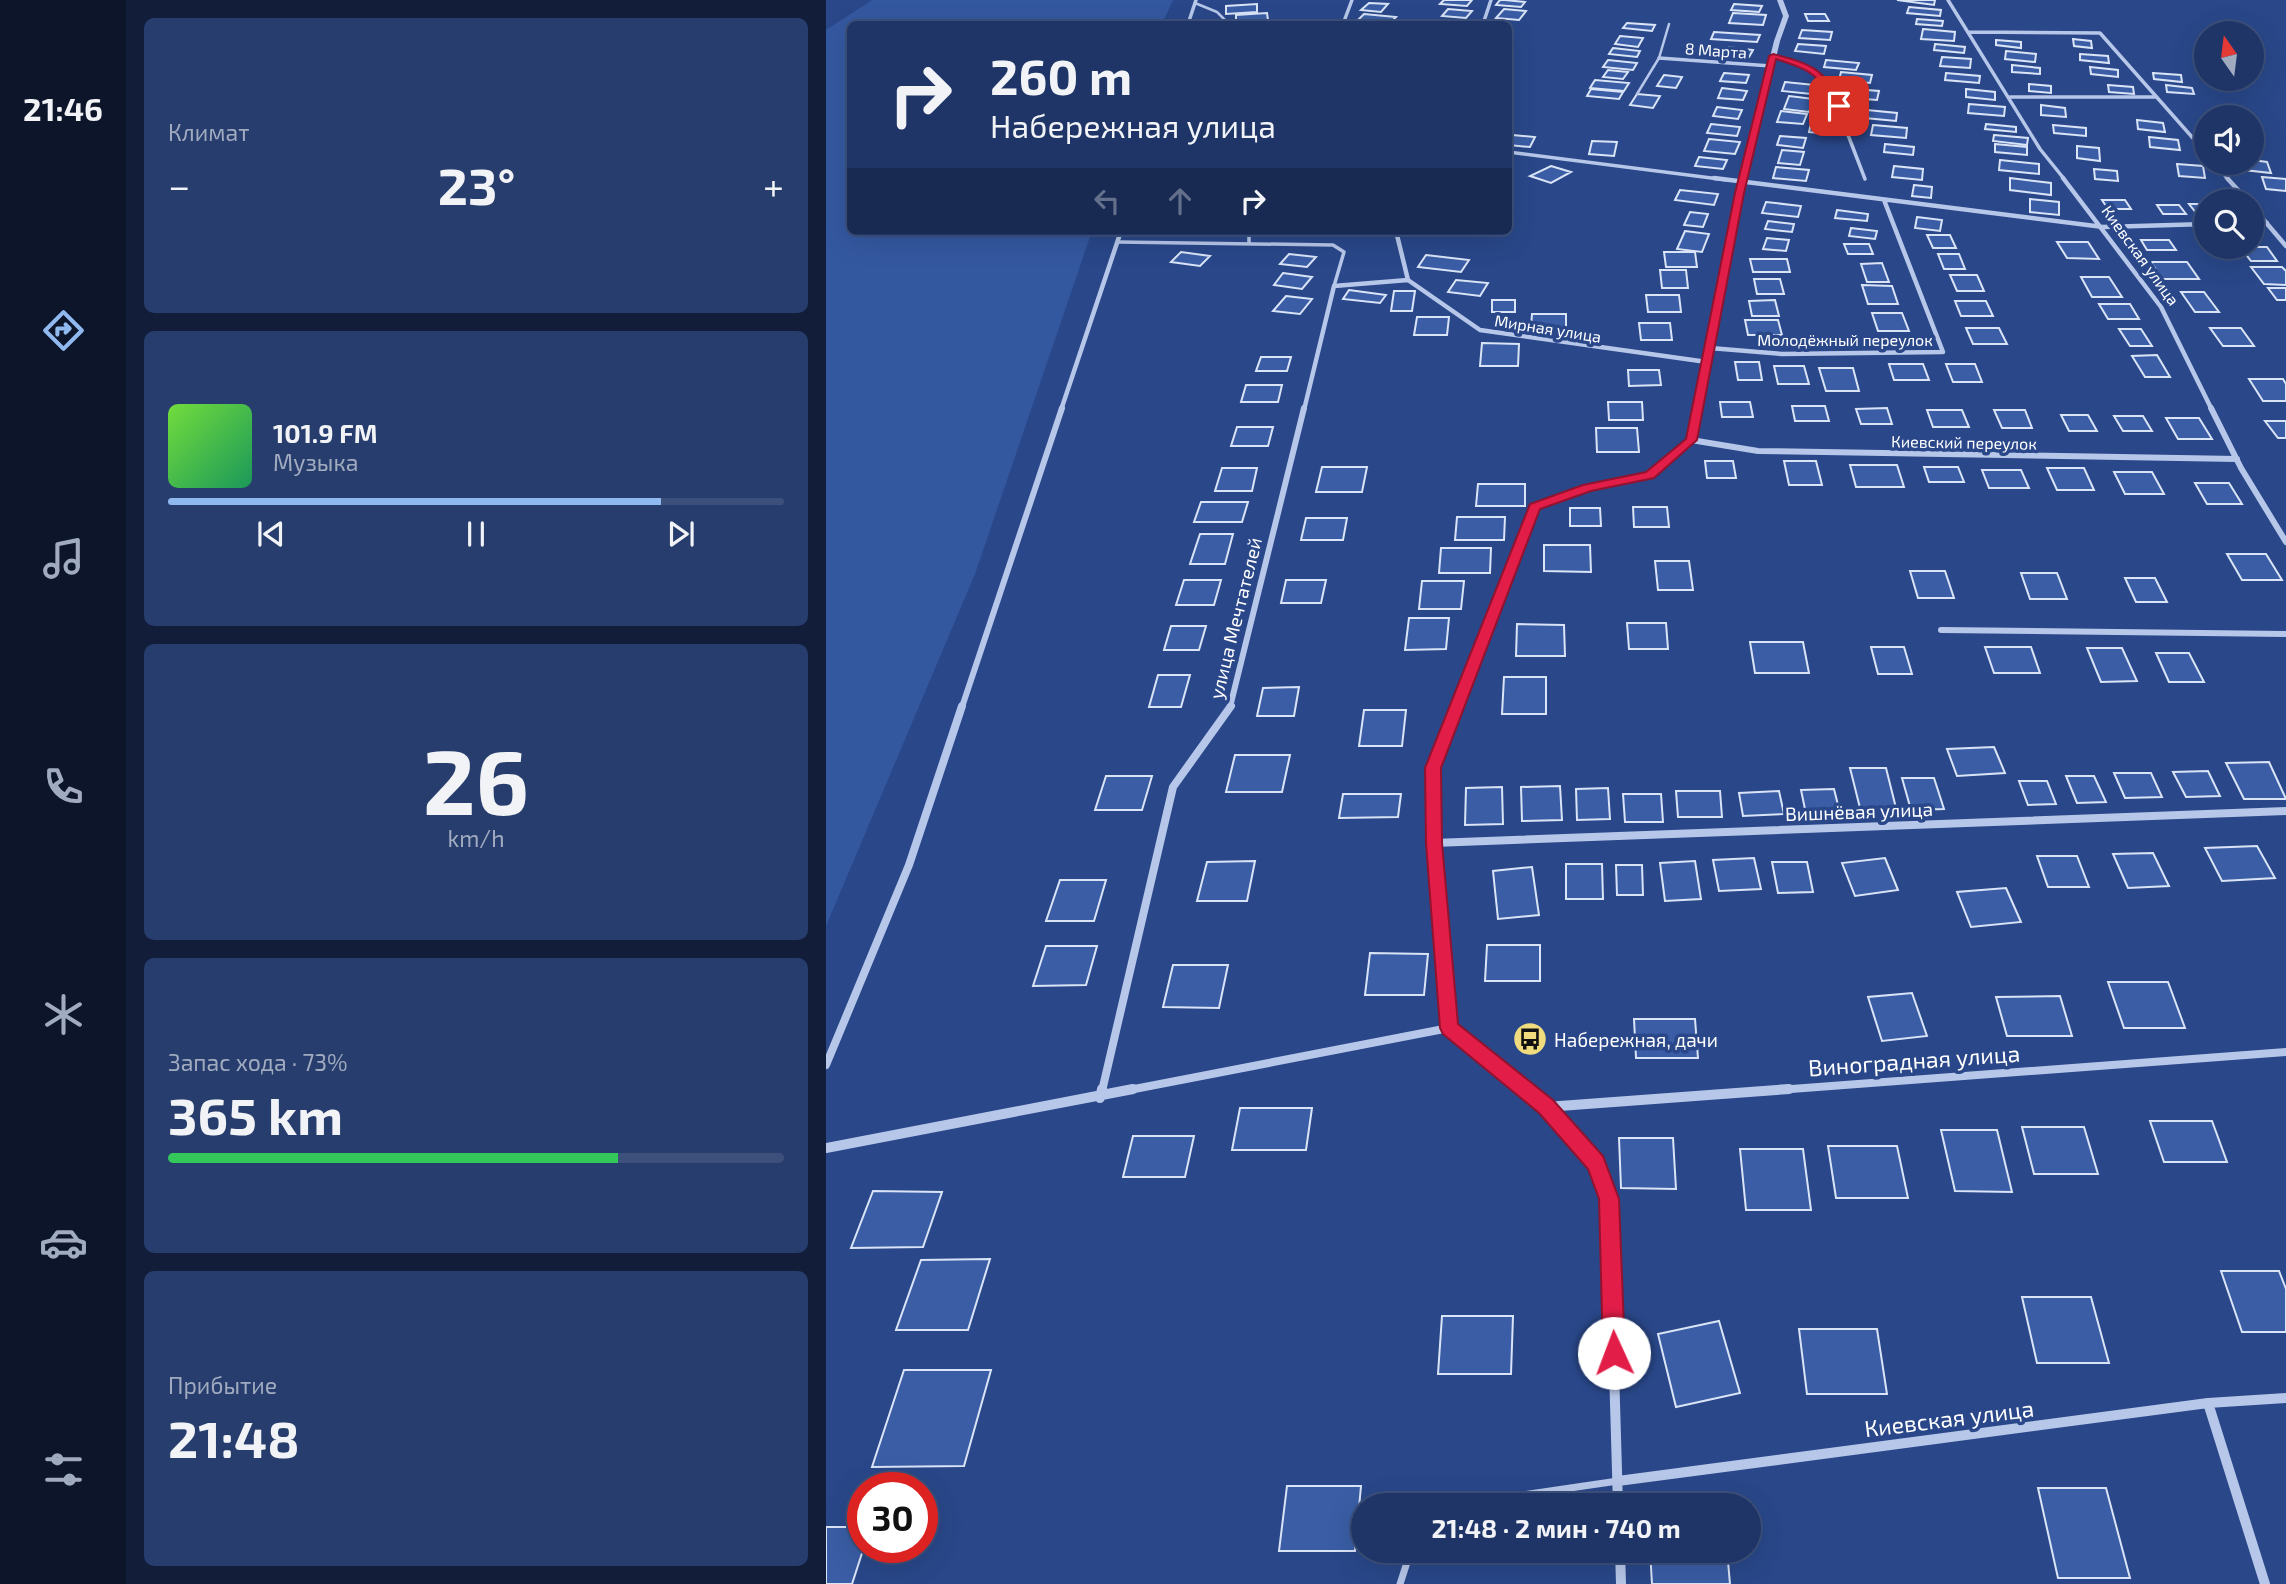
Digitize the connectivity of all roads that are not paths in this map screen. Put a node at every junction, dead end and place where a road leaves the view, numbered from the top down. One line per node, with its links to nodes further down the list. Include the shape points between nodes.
1 (1352, 0): 8 (street)
2 (1491, 0): 9 (street)
3 (1780, 0): 12 (street, via 1786,16)
4 (1948, 0): 11 (street, Киевская улица)
5 (1195, 2): 6 (street); 7 (lane)
6 (1189, 21)
7 (1226, 21)
8 (1344, 21)
9 (1484, 21)
10 (1669, 24): 13 (lane)
11 (1968, 32): 16 (street, Киевская улица); 17 (street, via 2100,33)
12 (1773, 56): 14 (street); 21 (street, via 1807,67 1828,83)
13 (1659, 58): 14 (street, 8 Марта); 15 (lane)
14 (1771, 66): 22 (street)
15 (1637, 94)
16 (2010, 97): 17 (street); 28 (street, Киевская улица, via 2040,149)
17 (2157, 97): 18 (street)
18 (2194, 139)
19 (1512, 153): 22 (street)
20 (2225, 175): 23 (street)
21 (1865, 179)
22 (1742, 183): 24 (street); 37 (street)
23 (2237, 189)
24 (1884, 200): 28 (street); 37 (street, Молодёжный переулок, via 1943,352 1782,354)
25 (2264, 220): 26 (street)
26 (2267, 223): 34 (street)
27 (2194, 224): 28 (street)
28 (2103, 227): 40 (street, Киевская улица, via 2161,307)
29 (1120, 235): 32 (street)
30 (1249, 235): 33 (lane)
31 (1397, 235): 35 (street)
32 (1118, 242): 33 (lane); 49 (street, via 909,865)
33 (1249, 244): 36 (lane, via 1333,245 1343,252)
34 (2286, 246)
35 (1408, 280): 36 (street); 38 (street, Мирная улица, via 1480,330)
36 (1334, 286): 50 (street, улица Мечтателей, via 1231,706 1174,787)
37 (1710, 348): 38 (street)
38 (1707, 362): 39 (street)
39 (1691, 440): 40 (street, Киевский переулок, via 1758,451); 41 (street, via 1650,475)
40 (2237, 459): 42 (street, Киевская улица)
41 (1588, 488): 46 (street, via 1534,506 1433,768)
42 (2286, 542)
43 (1941, 630): 44 (street)
44 (2286, 634)
45 (2286, 811): 46 (street, Вишнёвая улица)
46 (1434, 843): 47 (street)
47 (1449, 1028): 50 (street); 51 (street)
48 (2286, 1052): 51 (street, Виноградная улица)
49 (826, 1065)
50 (1100, 1098): 52 (street)
51 (1546, 1107): 55 (street, via 1595,1163 1609,1199)
52 (826, 1149)
53 (2286, 1398): 54 (street, Киевская улица)
54 (2208, 1403): 55 (street, Киевская улица); 62 (street)
55 (1618, 1481): 56 (lane); 57 (street)
56 (1536, 1493)
57 (1618, 1493)
58 (1407, 1563): 60 (lane)
59 (1620, 1563): 61 (street)
60 (1400, 1584)
61 (1621, 1584)
62 (2265, 1584)

